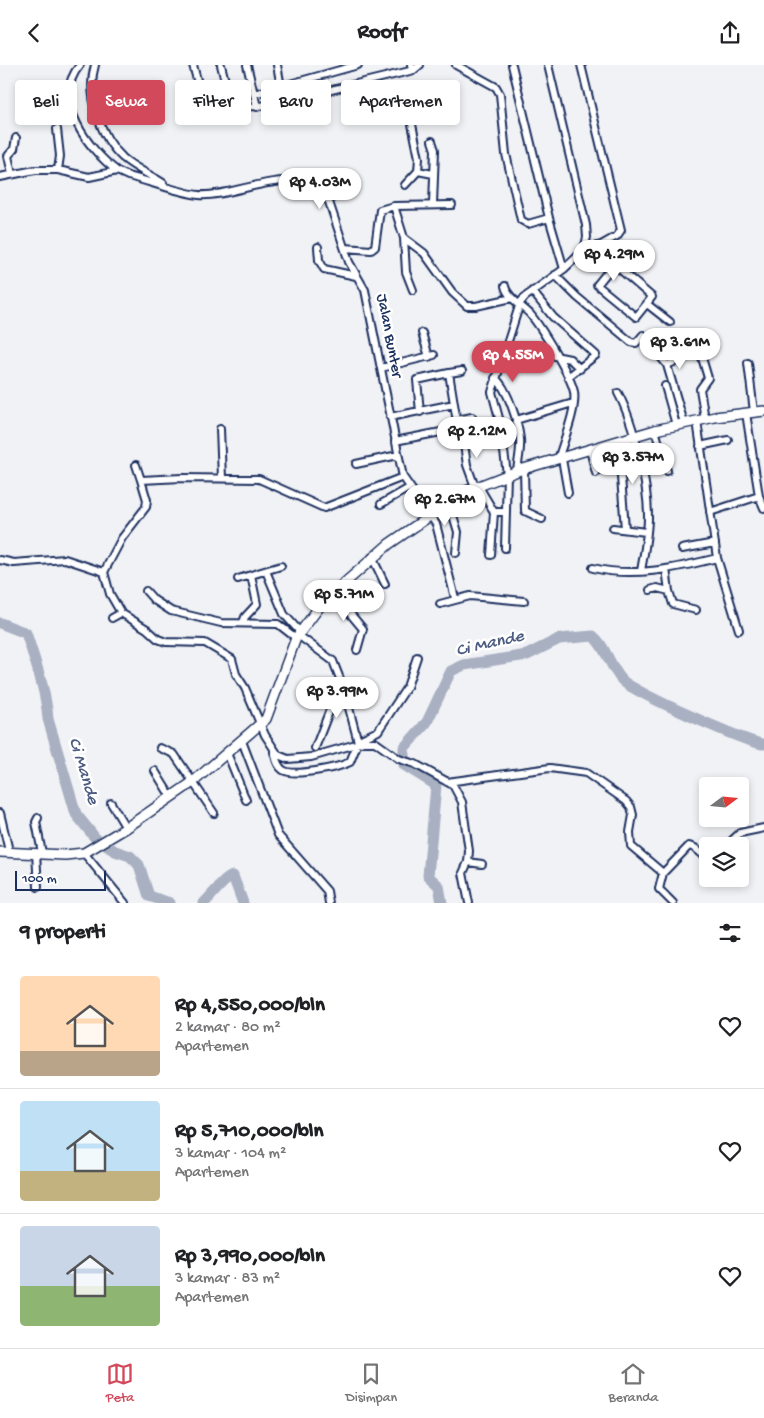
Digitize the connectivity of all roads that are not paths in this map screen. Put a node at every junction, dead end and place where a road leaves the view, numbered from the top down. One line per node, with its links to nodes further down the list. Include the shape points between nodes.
1 (80, 65): 27 (street, via 70,85 75,119 94,149)
2 (95, 65): 33 (street, via 92,97 105,131 122,157)
3 (193, 65): 14 (street)
4 (221, 65): 15 (street)
5 (247, 65): 19 (street)
6 (277, 65): 16 (street)
7 (358, 65): 17 (street)
8 (420, 65): 13 (street)
9 (456, 65): 37 (street, via 496,87 500,94 506,154 521,220 528,224)
10 (512, 65): 37 (street)
11 (548, 65): 42 (street, via 586,225)
12 (581, 65): 40 (street, via 621,231)
13 (412, 67): 20 (street)
14 (197, 80)
15 (225, 80)
16 (280, 80)
17 (306, 80)
18 (261, 92): 19 (street)
19 (254, 94): 20 (street)
20 (258, 107): 21 (street)
21 (251, 108)
22 (412, 125): 28 (street, via 419,158)
23 (58, 129): 26 (street)
24 (16, 137): 29 (street, via 14,149 8,156)
25 (432, 141): 30 (street, via 435,150)
26 (58, 170): 27 (street, via 89,177); 29 (street, via 35,169)
27 (117, 171): 33 (street, Jalan Bunter)
28 (418, 171): 30 (street); 32 (street)
29 (12, 174): 31 (street)
30 (433, 174): 34 (street)
31 (0, 177)
32 (405, 185)
33 (170, 187): 41 (street, Jalan Bunter, via 200,195 271,181 314,187 324,194 329,203)
34 (433, 204): 35 (street); 36 (street)
35 (452, 205)
36 (394, 207): 38 (street); 41 (street, via 378,212 373,249)
37 (549, 218): 44 (street)
38 (404, 238): 48 (street, via 405,267); 50 (street, via 424,253 452,292 467,306)
39 (318, 247): 46 (street, via 324,269)
40 (594, 247): 42 (street); 43 (street)
41 (346, 248): 46 (street, Jalan Bunter)
42 (584, 250): 44 (street)
43 (614, 264): 52 (street, via 652,297); 52 (street, via 597,285 636,317)
44 (564, 269): 45 (street)
45 (555, 275): 49 (street); 59 (street, via 631,342 636,343 643,335)
46 (356, 276): 60 (street, Jalan Bunter, via 365,290)
47 (505, 286): 50 (street)
48 (413, 289)
49 (532, 291): 51 (street); 61 (street, via 553,317 596,355)
50 (512, 298): 51 (street)
51 (520, 303): 57 (street, via 535,320); 65 (street)
52 (647, 304): 53 (street)
53 (670, 322)
54 (422, 333): 60 (street, via 432,356)
55 (686, 336): 56 (street)
56 (700, 351): 59 (street); 77 (street, via 708,378 700,389)
57 (555, 355): 61 (street, via 570,359); 64 (street)
58 (748, 363): 72 (street)
59 (667, 365): 78 (street)
60 (381, 368): 73 (street, Jalan Bunter)
61 (580, 369): 64 (street)
62 (462, 371): 63 (street)
63 (449, 373): 69 (street); 70 (street, via 417,380)
64 (568, 377): 68 (street, via 574,392)
65 (495, 378): 76 (street, via 502,386); 94 (street, via 492,392)
66 (665, 385): 78 (street)
67 (618, 393): 82 (street)
68 (573, 403): 76 (street); 88 (street)
69 (454, 404): 70 (street); 75 (street)
70 (420, 411): 73 (street)
71 (764, 411): 72 (main road)
72 (750, 413): 77 (main road); 102 (street)
73 (390, 417): 84 (street, Jalan Bunter)
74 (472, 417): 75 (street)
75 (458, 420): 84 (street, via 444,432)
76 (516, 420): 91 (street)
77 (701, 420): 78 (main road); 85 (street)
78 (680, 424): 80 (main road)
79 (220, 429): 97 (street)
80 (655, 430): 82 (main road); 92 (street)
81 (462, 437): 99 (street, via 467,465)
82 (634, 437): 86 (main road); 113 (street, via 647,502)
83 (728, 440): 85 (street)
84 (395, 441): 87 (street, Jalan Bunter)
85 (700, 446): 108 (street)
86 (590, 450): 88 (main road); 93 (street)
87 (398, 455): 89 (street); 95 (street, Jalan Bunter)
88 (560, 459): 91 (main road); 101 (street)
89 (356, 464)
90 (136, 465): 98 (street)
91 (521, 470): 94 (main road); 110 (street, via 525,511)
92 (667, 471)
93 (596, 473)
94 (507, 474): 99 (main road); 115 (street)
95 (403, 477): 97 (street, via 324,507 269,481); 100 (street, Jalan Bunter)
96 (621, 477): 112 (street)
97 (222, 478): 98 (street)
98 (142, 480): 127 (street, via 146,507 122,538)
99 (477, 486): 103 (main road); 106 (street)
100 (409, 488): 104 (street); 109 (street, Jalan Bunter)
101 (568, 493)
102 (759, 496): 105 (street); 108 (street)
103 (449, 502): 109 (main road); 117 (street, via 458,532)
104 (381, 503)
105 (764, 508)
106 (494, 512): 107 (street); 118 (street)
107 (503, 512)
108 (710, 512): 114 (street)
109 (431, 515): 119 (main road); 135 (street, Jalan Bunter, via 442,541)
110 (542, 519)
111 (613, 528): 112 (street)
112 (624, 529): 113 (street)
113 (646, 532): 126 (street)
114 (714, 543): 116 (street); 120 (street)
115 (505, 548)
116 (682, 549)
117 (456, 553)
118 (491, 555)
119 (372, 557): 130 (street); 134 (main road)
120 (717, 559): 124 (street); 142 (street)
121 (0, 560): 127 (street, via 14,563 65,559)
122 (280, 566): 125 (street)
123 (593, 568): 126 (street)
124 (666, 569): 126 (street); 133 (street)
125 (266, 571): 128 (street); 143 (street, via 284,614)
126 (641, 571)
127 (104, 572): 139 (street, via 110,594)
128 (251, 575): 129 (street); 141 (street, via 257,604)
129 (238, 579)
130 (385, 585)
131 (650, 590): 133 (street)
132 (146, 591): 141 (street, via 171,611 221,623)
133 (669, 591): 138 (street, via 676,606)
134 (333, 593): 143 (main road); 144 (street, via 363,629)
135 (455, 598): 136 (street, via 491,596); 137 (street)
136 (524, 601)
137 (440, 603)
138 (696, 610)
139 (121, 613): 140 (street); 147 (street, via 161,641 205,643 230,657)
140 (112, 618)
141 (243, 622): 143 (street, via 278,624)
142 (739, 629)
143 (298, 635): 146 (street, via 329,656); 147 (main road, via 270,711)
144 (357, 650)
145 (417, 657): 149 (street, via 407,687 378,731)
146 (341, 681): 149 (street); 151 (street)
147 (260, 725): 148 (main road); 152 (street)
148 (242, 741): 153 (main road); 176 (street, via 278,835 327,891)
149 (357, 744): 152 (street, via 299,759 282,757); 152 (street, via 352,760 347,764 298,773 284,771 276,762); 155 (street, via 378,743 399,759)
150 (160, 748): 156 (street, via 174,754)
151 (315, 748)
152 (274, 751)
153 (227, 753): 156 (main road); 158 (street)
154 (156, 771): 157 (street)
155 (447, 781): 171 (street, via 457,790 462,802); 173 (street, via 550,768 586,773 631,807 631,845)
156 (193, 782): 157 (main road); 161 (street)
157 (171, 797): 163 (main road)
158 (246, 800)
159 (111, 803): 163 (street)
160 (0, 813): 165 (street)
161 (214, 813)
162 (38, 818): 169 (street)
163 (126, 828): 170 (main road)
164 (764, 828): 166 (street, via 740,833)
165 (3, 829): 167 (street)
166 (736, 837)
167 (5, 851): 169 (main road)
168 (699, 851): 173 (street, via 689,846)
169 (39, 853): 170 (main road); 174 (street)
170 (84, 853): 175 (street)
171 (468, 862): 172 (street); 177 (street, via 463,878)
172 (482, 864)
173 (663, 873): 178 (street, via 659,889)
174 (38, 887)
175 (125, 903)
176 (329, 903)
177 (469, 903)
178 (673, 903)

